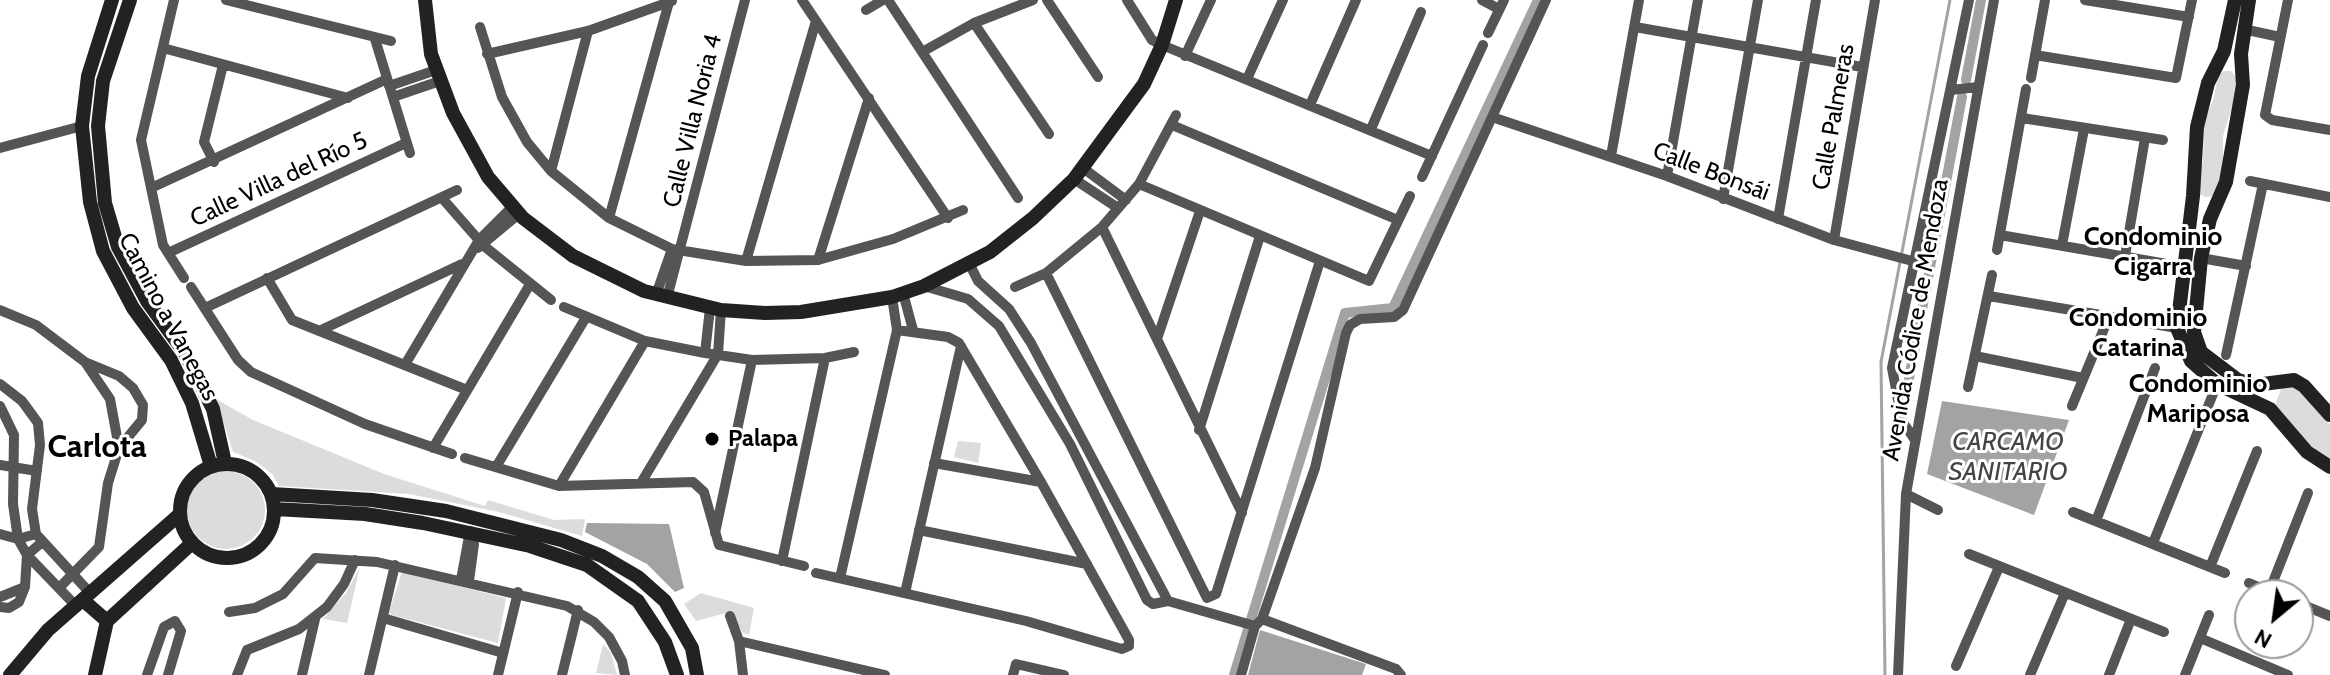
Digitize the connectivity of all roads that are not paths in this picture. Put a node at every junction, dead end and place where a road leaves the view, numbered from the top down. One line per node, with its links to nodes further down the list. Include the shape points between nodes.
1 (112, 0): 73 (street, Camino a Vanegas, via 88,76)
2 (130, 0): 179 (street, Camino a Vanegas, via 103,81 98,126 105,203 118,247 147,301 185,353 213,409)
3 (174, 0): 49 (street, Calle Villa del Río 5)
4 (226, 0): 45 (street)
5 (425, 0): 60 (street)
6 (745, 0): 114 (street, Calle Villa Noria 4)
7 (802, 0): 36 (street)
8 (885, 0): 33 (street); 51 (street)
9 (1033, 0): 37 (street)
10 (1047, 0): 61 (street)
11 (1127, 0): 47 (street)
12 (1176, 0): 47 (street)
13 (1211, 0): 54 (street)
14 (1283, 0): 63 (street)
15 (1356, 0): 70 (street)
16 (1482, 0): 32 (street)
17 (1546, 0): 71 (street)
18 (1639, 0): 39 (street)
19 (1698, 0): 44 (street)
20 (1758, 0): 50 (street)
21 (1816, 0): 55 (street)
22 (1875, 0): 57 (street, Calle Palmeras)
23 (1969, 0): 67 (street)
24 (1994, 0): 64 (street, Avenida Códice de Mendoza)
25 (2045, 0): 53 (street)
26 (2085, 0): 35 (street)
27 (2192, 0): 35 (street)
28 (2235, 0): 58 (street, via 2224,51)
29 (2249, 0): 41 (street)
30 (2288, 0): 43 (street)
31 (671, 1): 40 (street); 104 (street)
32 (1502, 5): 42 (street)
33 (866, 10)
34 (1421, 12): 74 (street)
35 (2189, 17): 53 (street, via 2176,78)
36 (816, 21): 69 (street); 120 (street)
37 (974, 23): 51 (street); 77 (street)
38 (480, 27): 52 (street, Calle Villa Noria 4)
39 (1635, 27): 44 (street); 82 (street)
40 (588, 31): 52 (street); 84 (street)
41 (2250, 31): 43 (street); 59 (street)
42 (1488, 33)
43 (2280, 37): 76 (street, via 2265,115)
44 (1693, 38): 50 (street); 86 (street)
45 (375, 39): 46 (street); 65 (street, Calle Villa del Río 5)
46 (391, 41)
47 (1163, 45): 54 (street); 85 (street, via 1144,84)
48 (1483, 45): 81 (street)
49 (163, 48): 56 (street); 91 (street, Calle Villa del Río 5, via 141,140)
50 (1751, 48): 55 (street); 98 (street)
51 (922, 52): 97 (street)
52 (487, 54): 84 (street, Calle Villa Noria 4, via 502,97)
53 (2035, 55): 62 (street)
54 (1185, 56): 63 (street)
55 (1807, 58): 57 (street); 106 (street)
56 (223, 65): 68 (street); 83 (street, Calle Villa del Río 5, via 204,142)
57 (1862, 67): 111 (street, Calle Palmeras)
58 (2214, 69): 59 (street); 94 (street, via 2197,127)
59 (2242, 69): 99 (street)
60 (432, 77): 65 (street, Calle Villa del Río 5); 103 (street)
61 (1098, 77)
62 (2031, 78)
63 (1247, 79): 70 (street)
64 (1978, 87): 67 (street); 171 (street, Avenida Códice de Mendoza)
65 (390, 88): 68 (street, Calle Villa del Río 5); 116 (street, Calle Villa del Río 5, via 408,148)
66 (2026, 89): 72 (street)
67 (1951, 90): 122 (street)
68 (348, 98): 83 (street, Calle Villa del Río 5)
69 (869, 98): 105 (street); 118 (street)
70 (1310, 105): 74 (street)
71 (1492, 117): 82 (street, Calle Bonsái); 237 (street, via 1401,313 1360,319 1346,333 1323,440)
72 (2022, 118): 75 (street); 109 (street)
73 (82, 126): 80 (street); 179 (street, Camino a Vanegas, via 90,202 103,251 133,308 178,374)
74 (1371, 129): 81 (street)
75 (2084, 129): 78 (street); 113 (street)
76 (2330, 130)
77 (1049, 134)
78 (2145, 138): 79 (street); 117 (street)
79 (2163, 140)
80 (0, 148)
81 (1432, 156): 87 (street)
82 (1611, 156): 86 (street, Calle Bonsái)
83 (214, 162): 91 (street, Calle Villa del Río 5)
84 (551, 171): 104 (street, Calle Villa Noria 4)
85 (1079, 174): 100 (street); 123 (street, via 1033,218)
86 (1667, 176): 98 (street, Calle Bonsái)
87 (1422, 177)
88 (2250, 181): 90 (street)
89 (1139, 184): 100 (street); 102 (street); 107 (street, via 1174,120)
90 (2263, 184): 95 (street); 126 (street)
91 (151, 188): 116 (street, Calle Villa del Río 5)
92 (457, 190): 96 (street)
93 (1410, 196): 107 (street)
94 (2193, 196): 99 (street); 125 (street)
95 (2330, 197)
96 (442, 198): 112 (street); 129 (street)
97 (1018, 198)
98 (1723, 199): 106 (street, Calle Bonsái)
99 (2219, 199): 119 (street, via 2210,219)
100 (1122, 204): 108 (street)
101 (963, 210): 105 (street, Calle Villa Noria 4)
102 (1200, 211): 110 (street); 147 (street)
103 (511, 215): 112 (street); 133 (street, via 620,281)
104 (609, 218): 114 (street, Calle Villa Noria 4)
105 (948, 218): 118 (street, Calle Villa Noria 4)
106 (1778, 219): 111 (street, Calle Bonsái)
107 (1398, 220): 121 (street, via 1369,281)
108 (1102, 227): 127 (street); 147 (street)
109 (2000, 235): 113 (street); 115 (street)
110 (1260, 236): 121 (street); 170 (street)
111 (1834, 240): 122 (street, Calle Bonsái)
112 (479, 245): 124 (street); 130 (street)
113 (2062, 245): 117 (street)
114 (676, 250): 120 (street, Calle Villa Noria 4); 133 (street, Calle Villa Noria 4)
115 (1997, 250)
116 (168, 253): 138 (street, Calle Villa del Río 5)
117 (2125, 256): 125 (street)
118 (818, 260): 120 (street, Calle Villa Noria 4)
119 (2208, 260): 126 (street); 161 (street, via 2193,308 2201,352 2238,380 2255,385)
120 (746, 261)
121 (1320, 261): 194 (street)
122 (1916, 262): 171 (street, via 1892,368 1902,421)
123 (969, 263): 131 (street); 183 (street, via 978,281 1009,309 1025,333)
124 (464, 264): 146 (street); 158 (street)
125 (2178, 266): 143 (street)
126 (2246, 266): 153 (street)
127 (1046, 273): 132 (street); 194 (street, via 1207,598 1216,594)
128 (1992, 275): 134 (street)
129 (267, 278): 138 (street); 146 (street, via 289,317)
130 (529, 286): 135 (street); 165 (street)
131 (924, 286): 136 (street); 185 (street, via 968,299 999,326)
132 (1015, 287)
133 (663, 291): 140 (street)
134 (1989, 296): 142 (street); 154 (street)
135 (551, 300)
136 (899, 300): 140 (street); 144 (street); 145 (street)
137 (564, 307): 141 (street)
138 (205, 308): 173 (street, Calle Villa del Río 5, via 251,372 365,424)
139 (0, 310): 157 (street, via 36,325)
140 (715, 315): 151 (street); 152 (street)
141 (585, 319): 148 (street); 180 (street)
142 (2108, 319): 143 (street); 160 (street)
143 (2170, 328): 163 (street, via 2191,361)
144 (897, 330): 145 (street); 217 (street)
145 (913, 330): 149 (street, via 948,337)
146 (319, 331): 158 (street)
147 (1157, 339): 170 (street)
148 (645, 341): 151 (street); 188 (street)
149 (961, 346): 177 (street); 186 (street)
150 (854, 352): 155 (street)
151 (705, 353): 152 (street)
152 (718, 354): 156 (street); 187 (street)
153 (2226, 355)
154 (1975, 356): 160 (street); 164 (street)
155 (825, 358): 156 (street); 208 (street)
156 (752, 360): 200 (street)
157 (85, 362): 172 (street, via 110,399); 172 (street, via 119,376 143,405 142,420)
158 (406, 363): 165 (street)
159 (2155, 368): 196 (street)
160 (2083, 378): 167 (street)
161 (2282, 380): 168 (street, via 2271,394); 169 (street, via 2304,386)
162 (0, 384): 184 (street, via 38,423)
163 (2217, 384): 168 (street); 204 (street)
164 (1968, 387)
165 (467, 390): 173 (street)
166 (0, 406): 182 (street, via 14,435)
167 (2072, 406)
168 (2270, 409): 181 (street, via 2307,452)
169 (2330, 415)
170 (1199, 430): 194 (street)
171 (1915, 440): 190 (street, Avenida Códice de Mendoza)
172 (119, 448): 216 (street, via 104,501 99,547)
173 (433, 448): 175 (street, Calle Villa del Río 5)
174 (2257, 451): 213 (street)
175 (452, 454)
176 (465, 458): 180 (street)
177 (934, 463): 186 (street); 197 (street)
178 (0, 465): 182 (street)
179 (218, 465): 191 (street, via 253,471); 195 (street, via 187,485)
180 (496, 467): 188 (street)
181 (2330, 467)
182 (16, 468): 184 (street); 201 (street, via 13,504)
183 (1099, 470): 185 (street); 227 (street)
184 (37, 471): 202 (street, via 32,509)
185 (1086, 476): 227 (street, via 1147,600)
186 (1041, 482): 209 (street)
187 (641, 483): 188 (street); 200 (street, via 699,485)
188 (559, 486)
189 (2308, 493): 218 (street)
190 (1906, 494): 192 (street); 261 (street, Avenida Códice de Mendoza)
191 (273, 502): 198 (street); 203 (street, via 273,525 265,540 245,554 221,558); 254 (street, via 372,500 446,511 537,533 602,556 665,601 692,648)
192 (1938, 510)
193 (2073, 512): 196 (street)
194 (1242, 513)
195 (180, 514): 203 (street); 226 (street)
196 (2096, 521): 204 (street)
197 (919, 530): 209 (street); 223 (street)
198 (473, 532): 219 (street); 253 (street, via 559,554 609,578 646,611 671,653)
199 (0, 534): 201 (street)
200 (715, 535): 208 (street, via 721,546)
201 (18, 539): 202 (street); 206 (street)
202 (38, 539): 206 (street); 216 (street)
203 (192, 543): 236 (street)
204 (2153, 543): 213 (street)
205 (1969, 554): 212 (street)
206 (27, 555): 220 (street); 221 (street)
207 (355, 560): 210 (street); 230 (street, via 315,558 283,594 255,608); 234 (street, via 344,584)
208 (782, 561): 211 (street)
209 (1087, 564): 223 (street, via 1129,640 1124,648)
210 (395, 565): 219 (street); 233 (street)
211 (804, 566)
212 (1999, 567): 224 (street); 242 (street)
213 (2210, 567): 215 (street)
214 (816, 573): 217 (street)
215 (2225, 573)
216 (72, 576): 221 (street); 226 (street)
217 (840, 578): 223 (street)
218 (2278, 579)
219 (465, 580): 222 (street)
220 (25, 587): 225 (street); 228 (street, via 18,604)
221 (59, 588): 226 (street)
222 (518, 592): 229 (street); 241 (street)
223 (905, 593)
224 (2065, 593): 235 (street); 262 (street)
225 (0, 597)
226 (84, 601): 236 (street); 243 (street, via 48,630)
227 (1168, 601): 237 (street)
228 (0, 607)
229 (578, 610): 251 (street); 252 (street, via 609,637)
230 (229, 612)
231 (2209, 615): 239 (street)
232 (730, 616): 240 (street)
233 (383, 618): 241 (street); 249 (street)
234 (315, 619): 247 (street, via 247,650); 248 (street)
235 (2131, 619): 238 (street); 263 (street)
236 (107, 621): 244 (street)
237 (1259, 623): 259 (street); 260 (street)
238 (2164, 632)
239 (2200, 638): 264 (street); 265 (street)
240 (739, 641): 255 (street); 256 (street)
241 (503, 653): 250 (street)
242 (1956, 666)
243 (10, 675)
244 (95, 675)
245 (147, 675): 246 (street, via 164,627 175,621 181,631)
246 (168, 675)
247 (237, 675)
248 (302, 675)
249 (369, 675)
250 (498, 675)
251 (562, 675)
252 (625, 675)
253 (677, 675)
254 (697, 675)
255 (743, 675)
256 (885, 675)
257 (1013, 675): 258 (street, via 1016,664)
258 (1064, 675)
259 (1241, 675)
260 (1401, 675)
261 (1898, 675)
262 (2030, 675)
263 (2109, 675)
264 (2185, 675)
265 (2288, 675)

